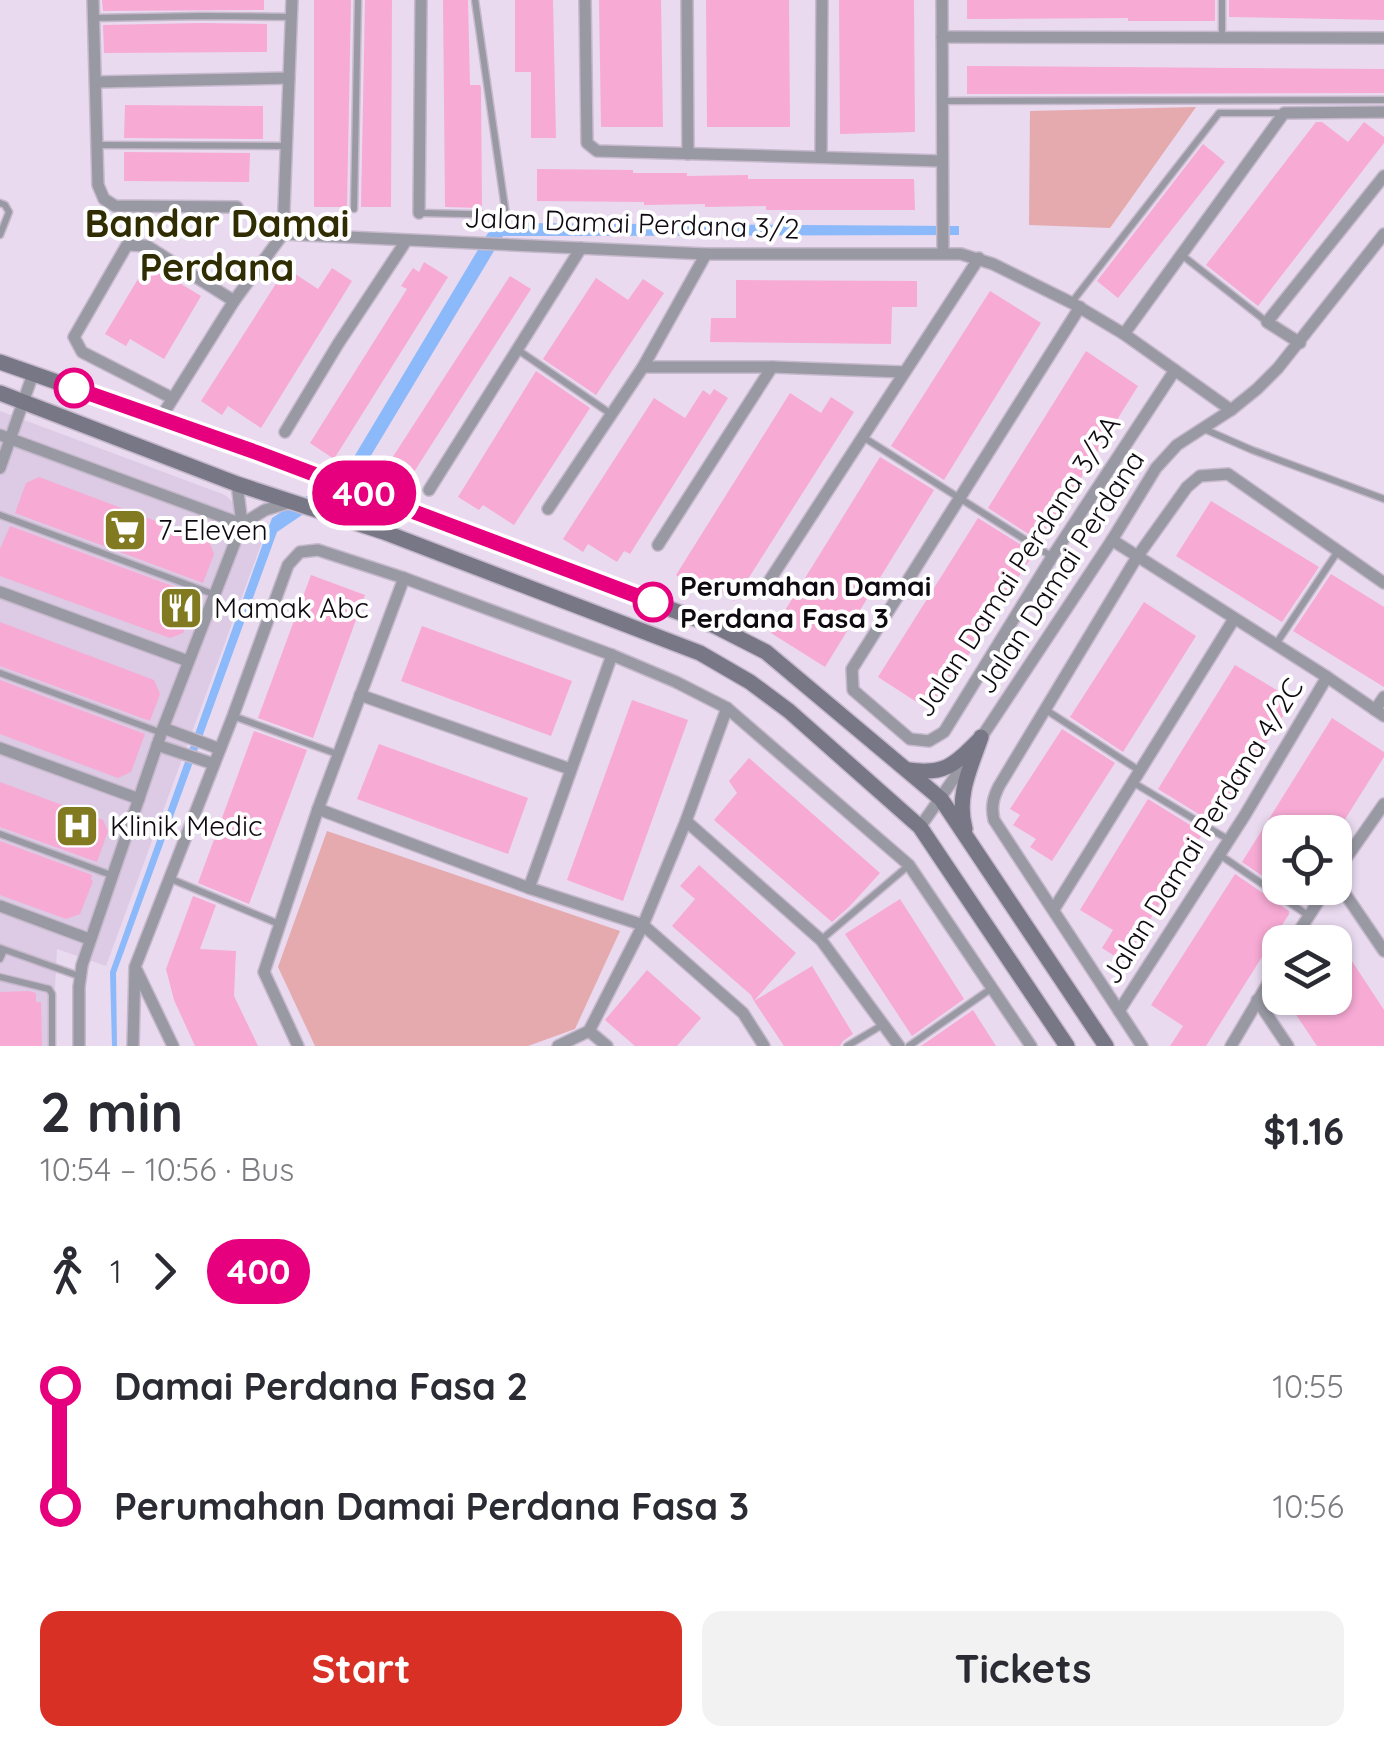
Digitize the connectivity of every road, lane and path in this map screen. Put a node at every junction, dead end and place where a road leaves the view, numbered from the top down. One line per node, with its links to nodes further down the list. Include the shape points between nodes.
1 (93, 0): 12 (street)
2 (292, 0): 11 (street)
3 (358, 0): 30 (lane)
4 (421, 0): 31 (street)
5 (475, 0): 31 (lane, via 506,215)
6 (584, 0): 24 (street, via 587,143 597,151)
7 (687, 0): 24 (street)
8 (822, 0): 25 (street)
9 (942, 0): 13 (street)
10 (1222, 0): 14 (lane)
11 (292, 17): 12 (lane); 16 (street)
12 (93, 18): 17 (street)
13 (942, 38): 14 (street); 18 (street)
14 (1222, 38): 15 (street)
15 (1384, 38)
16 (289, 78): 17 (street); 23 (street)
17 (96, 82): 22 (street)
18 (943, 100): 19 (lane); 26 (street)
19 (1384, 100)
20 (1384, 112): 21 (street)
21 (1284, 114): 39 (street); 42 (lane, via 1218,113)
22 (98, 144): 23 (lane); 29 (street, via 98,185 115,206)
23 (288, 146): 32 (street)
24 (688, 154): 25 (street)
25 (822, 157): 26 (street)
26 (942, 161): 37 (street)
27 (1384, 176): 43 (street)
28 (0, 203): 34 (lane, via 9,212)
29 (238, 207)
30 (354, 209)
31 (419, 212)
32 (283, 234): 35 (street, Jalan Damai Perdana 3/2); 41 (street)
33 (1384, 234): 45 (street, Jalan Damai Perdana)
34 (0, 235)
35 (406, 241): 36 (street, Jalan Damai Perdana 3/2); 60 (street)
36 (581, 248): 38 (street, Jalan Damai Perdana 3/2); 46 (street)
37 (943, 252): 38 (street, Jalan Damai Perdana 3/2); 40 (street, Jalan Damai Perdana 3/2)
38 (706, 254): 49 (street)
39 (1182, 256): 43 (lane); 44 (street)
40 (978, 258): 42 (street, Jalan Damai Perdana 3/2); 51 (street)
41 (234, 301): 54 (street); 54 (street, via 146,246 127,246 74,336 82,352)
42 (1076, 305): 44 (street, Jalan Damai Perdana 3/2); 66 (street)
43 (1267, 322): 45 (street)
44 (1124, 334): 50 (street, Jalan Damai Perdana 3/2)
45 (1300, 343): 56 (street, Jalan Damai Perdana)
46 (518, 350): 57 (lane); 65 (street)
47 (0, 362): 52 (main road)
48 (772, 366): 49 (street); 51 (street); 73 (street)
49 (643, 367): 57 (street)
50 (1175, 370): 56 (street, Jalan Damai Perdana 3/2); 75 (street, Jalan Damai Perdana 3/3A)
51 (903, 372): 61 (street)
52 (33, 374): 55 (street); 58 (main road)
53 (0, 393): 55 (main road)
54 (172, 398): 58 (street)
55 (24, 402): 62 (street); 64 (main road)
56 (1230, 410): 59 (street, Jalan Damai Perdana)
57 (612, 415): 69 (street)
58 (160, 418): 101 (main road, via 715,626 766,652)
59 (1203, 428): 67 (lane); 72 (street, Jalan Damai Perdana, via 1156,468)
60 (285, 432)
61 (862, 436): 66 (lane); 80 (street)
62 (5, 437): 63 (street); 71 (street)
63 (0, 468)
64 (237, 484): 68 (main road); 71 (street)
65 (429, 490)
66 (960, 498): 75 (lane); 75 (street, Jalan Damai Perdana 3/3A, via 852,669 854,690 910,739 930,741 944,732)
67 (1384, 499)
68 (290, 502): 71 (street); 108 (main road, via 700,653 788,711)
69 (548, 510)
70 (0, 516): 81 (lane)
71 (242, 524): 81 (street)
72 (1112, 540): 76 (street); 95 (street, Jalan Damai Perdana)
73 (658, 545)
74 (1338, 550): 76 (street, via 1228,474 1200,476 1187,487); 78 (street); 83 (lane)
75 (1052, 557)
76 (1137, 557): 82 (street); 91 (street)
77 (404, 578): 84 (street); 88 (street); 93 (street, via 318,550 300,552 288,565)
78 (1384, 583)
79 (0, 592): 85 (street)
80 (762, 592)
81 (214, 594): 85 (street)
82 (1234, 619): 83 (street); 102 (street)
83 (1275, 646): 87 (street)
84 (612, 655): 90 (street); 100 (street)
85 (188, 661): 94 (street)
86 (0, 673): 94 (lane)
87 (1327, 677): 92 (street); 111 (street, Jalan Damai Perdana 4/2C)
88 (360, 695): 98 (street); 100 (street)
89 (1384, 697): 92 (street)
90 (727, 708): 107 (street); 114 (street)
91 (1046, 709): 102 (lane); 121 (street, via 992,809)
92 (1380, 713)
93 (233, 716): 96 (street); 98 (lane)
94 (161, 736): 96 (street); 99 (street); 104 (street)
95 (982, 737): 101 (main road, via 950,767); 103 (street, Jalan Damai Perdana); 110 (main road, via 962,791)
96 (215, 747): 99 (street)
97 (0, 748): 104 (street)
98 (338, 754): 106 (street)
99 (209, 762): 116 (street)
100 (570, 770): 117 (street)
101 (908, 770): 103 (main road)
102 (1136, 777): 111 (lane); 121 (street)
103 (942, 799): 108 (street, Jalan Damai Perdana); 110 (main road)
104 (139, 800): 115 (street)
105 (1384, 804): 112 (street)
106 (318, 809): 117 (street); 123 (street)
107 (686, 822): 124 (street); 127 (street)
108 (920, 828): 152 (main road)
109 (0, 834): 115 (lane)
110 (968, 838): 153 (main road)
111 (1229, 840): 113 (street, Jalan Damai Perdana 4/2C)
112 (1352, 851)
113 (1219, 855): 122 (lane); 137 (street, Jalan Damai Perdana 4/2C)
114 (909, 865): 127 (lane); 134 (street)
115 (113, 875): 126 (street)
116 (170, 878): 123 (lane); 131 (street)
117 (529, 888): 124 (street)
118 (1352, 902): 129 (street)
119 (1316, 905): 122 (street)
120 (0, 906): 126 (street)
121 (1054, 910): 137 (street)
122 (1309, 916): 125 (street)
123 (279, 924): 144 (street, via 264,972)
124 (642, 925): 139 (street); 147 (street, via 742,1013)
125 (1303, 925)
126 (89, 939): 132 (street)
127 (821, 940): 138 (street)
128 (2, 949): 130 (lane); 132 (lane)
129 (1384, 951)
130 (0, 959)
131 (136, 968): 142 (street); 143 (street)
132 (80, 976): 141 (street)
133 (0, 977): 140 (lane, via 49,990)
134 (994, 987): 150 (lane); 151 (street)
135 (1262, 992): 136 (street)
136 (1257, 1000): 155 (street); 156 (street)
137 (1119, 1011): 154 (street)
138 (885, 1023): 148 (lane); 149 (street)
139 (589, 1031): 145 (street); 146 (street)
140 (52, 1046)
141 (80, 1046)
142 (133, 1046)
143 (174, 1046)
144 (298, 1046)
145 (558, 1046)
146 (607, 1046)
147 (764, 1046)
148 (847, 1046)
149 (900, 1046)
150 (909, 1046)
151 (1032, 1046)
152 (1067, 1046)
153 (1106, 1046)
154 (1142, 1046)
155 (1231, 1046)
156 (1288, 1046)

